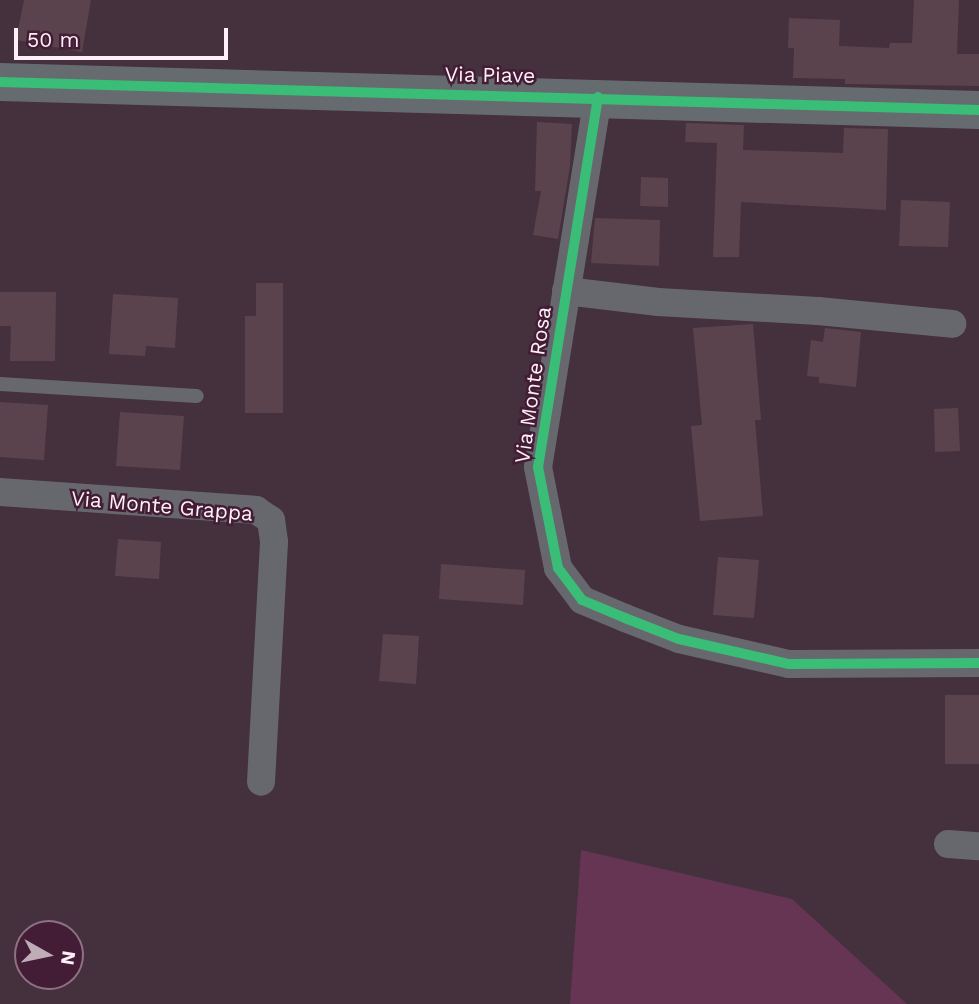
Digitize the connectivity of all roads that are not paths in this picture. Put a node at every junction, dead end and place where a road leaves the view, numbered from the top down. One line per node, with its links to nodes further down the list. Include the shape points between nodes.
1 (0, 82): 2 (street, Via Piave)
2 (598, 97): 3 (street, Via Piave); 4 (street, Via Monte Rosa)
3 (979, 110)
4 (566, 291): 5 (street); 9 (street, Via Monte Rosa, via 538,467 558,568 582,600 679,639 789,664)
5 (952, 324)
6 (0, 384): 7 (lane)
7 (197, 396)
8 (0, 492): 10 (street, Via Monte Grappa, via 256,510 271,520 274,542)
9 (979, 663)
10 (261, 782)
11 (948, 844): 12 (street)
12 (979, 846)

